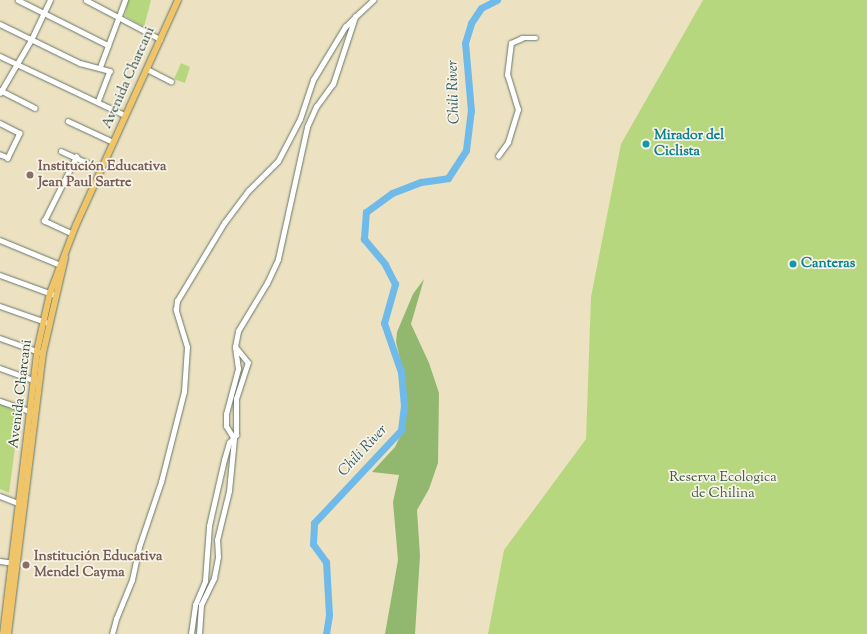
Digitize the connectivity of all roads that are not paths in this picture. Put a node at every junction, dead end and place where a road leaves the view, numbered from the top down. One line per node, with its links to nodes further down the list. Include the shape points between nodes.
1 (18, 0): 7 (street)
2 (50, 0): 7 (street)
3 (86, 0): 9 (street)
4 (125, 0): 9 (street)
5 (178, 0): 12 (main road, Avenida Charcani)
6 (373, 0): 8 (street)
7 (44, 13): 13 (street); 14 (street)
8 (356, 17): 40 (street, via 336,78 316,107 307,127 278,259 267,283 239,328); 54 (street, via 339,36 313,80 300,119 278,161 248,191 224,222 177,301 176,310 187,347 184,392 161,482 139,547 132,580)
9 (120, 18): 12 (street); 14 (street)
10 (0, 24): 13 (street)
11 (536, 38): 29 (street, via 522,38 511,43 507,75 518,110 508,142)
12 (160, 39): 18 (main road, Avenida Charcani)
13 (32, 40): 16 (street); 17 (street, via 80,63)
14 (108, 45): 17 (street)
15 (0, 56): 16 (street)
16 (18, 65): 20 (street); 21 (street)
17 (100, 67): 21 (street, via 110,71)
18 (147, 69): 19 (street); 23 (main road, Avenida Charcani)
19 (171, 81)
20 (1, 91): 22 (street)
21 (98, 102): 23 (street)
22 (34, 108)
23 (125, 115): 26 (main road, Avenida Charcani)
24 (68, 121): 26 (street)
25 (0, 123): 28 (street, via 20,133 8,158)
26 (113, 142): 31 (main road, Avenida Charcani)
27 (60, 150): 30 (street)
28 (0, 155)
29 (498, 156)
30 (76, 157): 31 (street); 32 (street, via 44,221)
31 (101, 169): 32 (main road, Avenida Charcani)
32 (72, 234): 34 (main road, Avenida Charcani)
33 (0, 240): 34 (street)
34 (62, 266): 36 (main road, Avenida Charcani)
35 (0, 275): 36 (street)
36 (53, 294): 38 (main road, Avenida Charcani)
37 (0, 306): 38 (street)
38 (45, 322): 41 (main road, Avenida Charcani)
39 (0, 338): 41 (street)
40 (235, 347): 46 (street, via 238,369 228,401 226,421); 46 (street, via 248,364 236,400)
41 (40, 352): 43 (main road, Avenida Charcani)
42 (0, 368): 43 (street)
43 (36, 381): 45 (main road, Avenida Charcani)
44 (0, 400): 45 (street)
45 (32, 412): 48 (main road, Avenida Charcani)
46 (234, 439): 55 (street, via 227,447 220,475 208,532 205,581 195,604); 56 (street, via 229,491 217,540 218,557 213,584 201,605)
47 (0, 496): 48 (street)
48 (22, 504): 50 (main road, Avenida Charcani)
49 (0, 561): 50 (street)
50 (15, 563): 51 (main road, Avenida Charcani)
51 (6, 615): 52 (main road, Avenida Charcani); 53 (main road, Avenida Charcani)
52 (3, 634)
53 (8, 634)
54 (112, 634)
55 (190, 634)
56 (199, 634)

